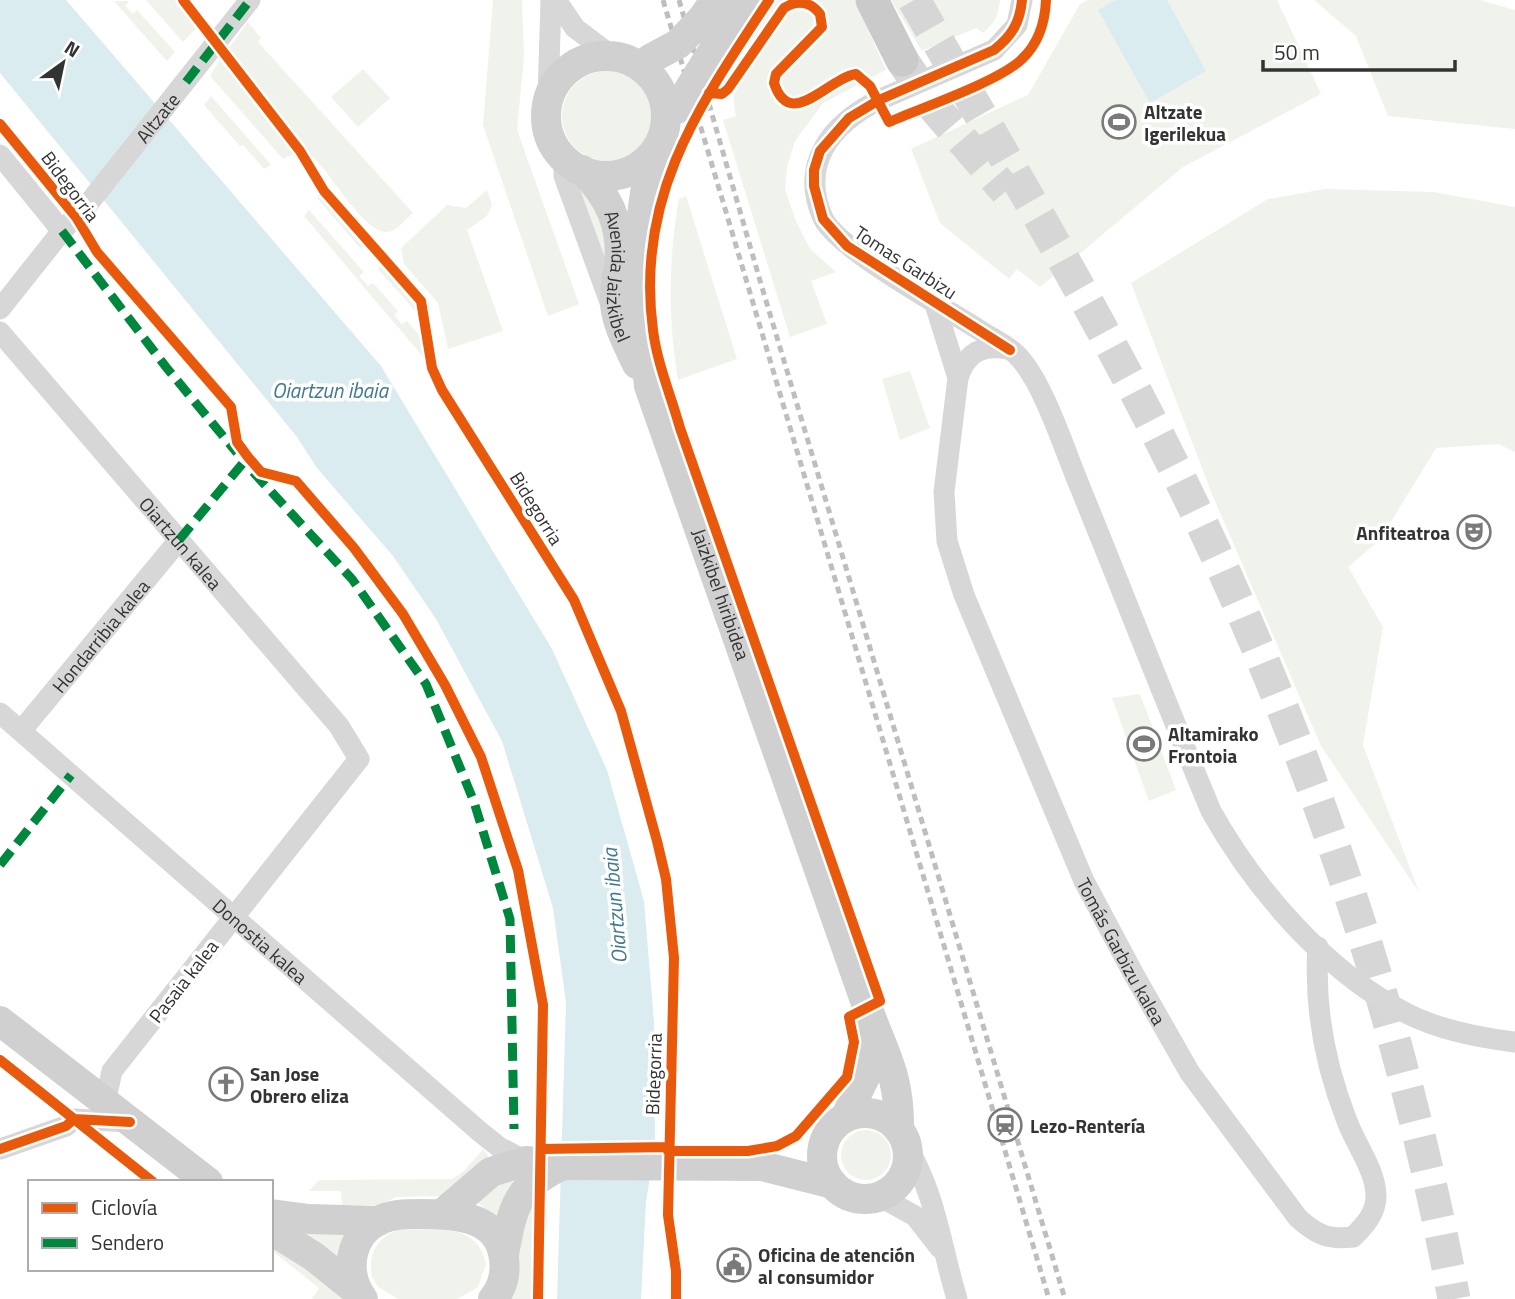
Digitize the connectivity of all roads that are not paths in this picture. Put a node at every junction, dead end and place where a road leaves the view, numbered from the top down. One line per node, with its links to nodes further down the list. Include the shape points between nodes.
1 (250, 0): 13 (street, Altzate)
2 (554, 0): 7 (street, via 575,28); 9 (street)
3 (745, 0): 6 (main road)
4 (872, 0): 8 (main road)
5 (1022, 0): 14 (street, Tomas Garbizu, via 1017,25 1003,43 860,110 839,126 817,158 814,186 830,229 847,246)
6 (712, 12): 7 (main road, bridge, via 678,44); 10 (main road, bridge)
7 (632, 59): 9 (main road, via 598,56 573,66 562,74); 10 (main road, via 664,97)
8 (902, 60)
9 (548, 98): 12 (main road, via 548,130)
10 (665, 130): 12 (main road, via 645,162 621,174 594,175); 19 (main road, Jaizkibel hiribidea, via 644,201 640,291)
11 (0, 155): 13 (street)
12 (573, 164): 19 (main road, Avenida Jaizkibel, via 606,198 619,232 615,305)
13 (62, 231): 15 (street, Altzate)
14 (934, 301): 17 (street, Tomas Garbizu); 18 (street, Tomás Garbizu kalea)
15 (0, 309)
16 (0, 332): 20 (street, Oiartzun kalea)
17 (1010, 350): 18 (street, via 989,347 972,353); 25 (street, via 1023,360 1054,426 1211,811 1235,854 1267,896)
18 (958, 378): 25 (street, Tomás Garbizu kalea, via 944,492 947,541 964,596 1084,881 1190,1073 1298,1218 1330,1239 1353,1237 1369,1221 1376,1197 1332,1079 1320,1024)
19 (649, 386): 27 (main road, Jaizkibel hiribidea)
20 (178, 540): 22 (street, Hondarribia kalea); 23 (street, Oiartzun kalea, via 339,726)
21 (0, 713): 22 (street, Donostia kalea)
22 (21, 731): 24 (street, Donostia kalea)
23 (359, 759): 24 (street, Pasaia kalea)
24 (234, 917): 29 (street, Pasaia kalea, via 112,1071 107,1094); 33 (street, Donostia kalea, via 479,1131)
25 (1318, 947): 28 (street, via 1407,1014)
26 (0, 1021): 29 (main road)
27 (873, 1024): 30 (main road, Jaizkibel hiribidea, via 867,1073); 31 (main road, Jaizkibel hiribidea, via 895,1074)
28 (1515, 1042)
29 (122, 1116): 32 (street, via 74,1119); 36 (main road)
30 (835, 1127): 31 (main road, via 868,1113 880,1115); 35 (main road, via 796,1154); 37 (main road, via 822,1162)
31 (903, 1138): 38 (main road, via 905,1171 890,1191); 43 (street, via 931,1195)
32 (0, 1149)
33 (526, 1161): 34 (main road); 40 (main road, via 491,1172)
34 (563, 1165): 35 (main road); 44 (main road, via 522,1193 513,1209)
35 (762, 1166): 37 (main road)
36 (205, 1180)
37 (832, 1184): 38 (main road, via 854,1197)
38 (879, 1196): 43 (street, via 915,1216)
39 (273, 1214): 41 (main road)
40 (442, 1214): 41 (main road, via 404,1214); 44 (main road, via 480,1222 491,1230)
41 (378, 1221): 45 (main road, via 367,1229 353,1252 351,1265)
42 (273, 1231): 45 (main road, via 313,1256)
43 (942, 1250): 47 (street)
44 (504, 1254): 46 (main road, via 505,1268)
45 (360, 1295)
46 (496, 1297)
47 (957, 1299)

